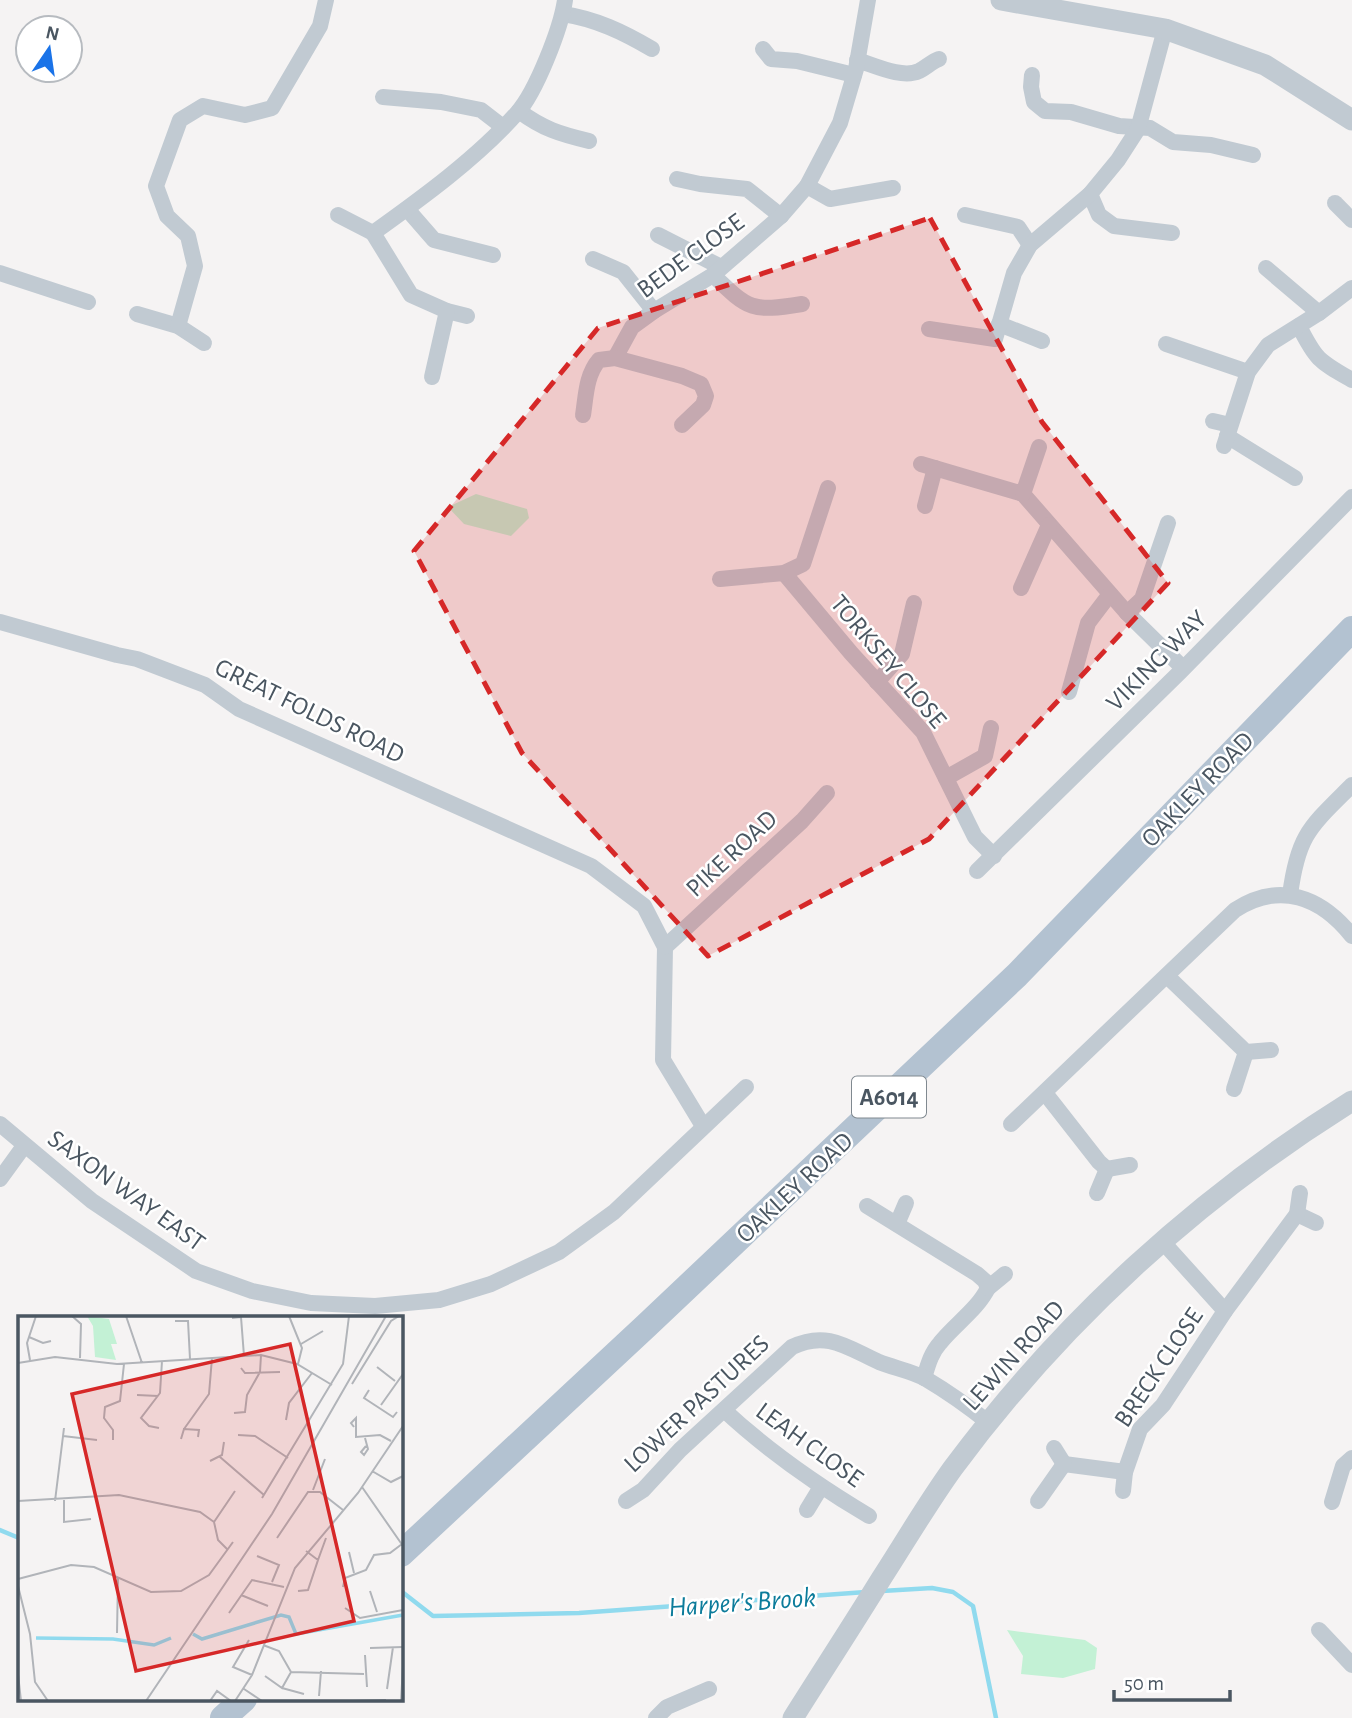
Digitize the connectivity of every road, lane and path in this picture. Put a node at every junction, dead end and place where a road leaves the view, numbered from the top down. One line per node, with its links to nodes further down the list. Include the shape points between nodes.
1 (326, 0): 46 (street, via 320,26 272,108 245,116 203,106 180,120 156,186 167,216 188,236 195,266)
2 (868, 0): 10 (street, BEDE CLOSE)
3 (1002, 0): 4 (street)
4 (1062, 6): 6 (street)
5 (564, 7): 7 (street); 13 (street, via 544,64)
6 (1165, 29): 14 (street, via 1265,65); 16 (street)
7 (652, 49)
8 (763, 49): 10 (street, via 771,59)
9 (939, 59): 10 (street, via 919,71 903,73)
10 (856, 67): 20 (street, BEDE CLOSE, via 840,123)
11 (1032, 75): 16 (street, via 1034,103 1045,111 1071,112)
12 (383, 97): 15 (street, via 481,110)
13 (519, 111): 15 (street); 17 (street, via 538,126)
14 (1352, 120)
15 (503, 127): 24 (street)
16 (1138, 128): 18 (street, via 1150,128 1172,142); 22 (street)
17 (589, 141)
18 (1254, 155)
19 (677, 179): 27 (street, via 747,189)
20 (807, 186): 21 (street, via 830,199); 27 (street, BEDE CLOSE)
21 (893, 188)
22 (1090, 194): 30 (street, via 1100,215 1114,226); 32 (street)
23 (1335, 203): 28 (street)
24 (407, 209): 29 (street); 33 (street, via 434,240)
25 (338, 215): 29 (street)
26 (965, 215): 32 (street, via 1018,227)
27 (781, 216): 36 (street, BEDE CLOSE)
28 (1352, 220)
29 (373, 233): 41 (street, via 411,295)
30 (1172, 233)
31 (658, 234): 36 (street)
32 (1030, 245): 49 (street, via 1014,272)
33 (493, 255)
34 (593, 259): 42 (street, via 623,272)
35 (1266, 268): 43 (street)
36 (717, 271): 40 (street, via 741,302 769,309); 42 (street, BEDE CLOSE)
37 (1, 276): 39 (street)
38 (1352, 288): 43 (street)
39 (88, 302)
40 (802, 304)
41 (447, 311): 45 (street); 55 (street)
42 (654, 311): 53 (street, BEDE CLOSE, via 632,327)
43 (1319, 313): 47 (street)
44 (137, 314): 46 (street)
45 (467, 316)
46 (178, 326): 51 (street)
47 (1298, 326): 54 (street, via 1268,345); 56 (street, via 1312,354 1324,366)
48 (929, 329): 49 (street)
49 (997, 331): 50 (street)
50 (1042, 341)
51 (204, 343)
52 (1166, 344): 54 (street)
53 (615, 358): 57 (street, via 599,360 594,366); 59 (street, via 701,384 706,396 703,405)
54 (1248, 372): 60 (street)
55 (432, 377)
56 (1352, 380)
57 (583, 415)
58 (1213, 421): 60 (street)
59 (682, 425)
60 (1227, 436): 62 (street)
61 (1039, 447): 64 (street)
62 (1295, 478)
63 (828, 488): 69 (street, via 803,564)
64 (1023, 494): 66 (street, via 928,466); 68 (street)
65 (1352, 497): 77 (street, VIKING WAY)
66 (925, 506)
67 (1168, 523): 74 (street, via 1142,599)
68 (1049, 525): 71 (street); 72 (street)
69 (784, 573): 70 (street); 78 (street, TORKSEY CLOSE)
70 (720, 579)
71 (1021, 588)
72 (1110, 594): 74 (street); 79 (street, via 1088,623)
73 (914, 603): 78 (street, via 902,654)
74 (1127, 613): 77 (street)
75 (0, 622): 88 (street, GREAT FOLDS ROAD, via 137,659 205,685 239,709 591,866 644,906)
76 (1352, 629): 128 (main road, OAKLEY ROAD / A6014, via 1017,975)
77 (1183, 668): 84 (street, VIKING WAY)
78 (877, 682): 81 (street, TORKSEY CLOSE, via 923,732)
79 (1069, 692)
80 (992, 728): 81 (street, via 985,756)
81 (946, 778): 84 (street, TORKSEY CLOSE, via 975,837)
82 (1352, 785): 86 (street, via 1306,835 1294,865)
83 (827, 793): 88 (street, PIKE ROAD)
84 (994, 856): 85 (street, VIKING WAY)
85 (976, 872)
86 (1290, 895): 87 (street, via 1318,904); 89 (street, via 1259,898 1241,906)
87 (1352, 936)
88 (665, 947): 98 (street, via 663,1060)
89 (1167, 976): 91 (street); 94 (street)
90 (1271, 1050): 91 (street)
91 (1246, 1052): 93 (street)
92 (746, 1087): 98 (street, SAXON WAY EAST)
93 (1234, 1089)
94 (1045, 1093): 97 (street); 101 (street)
95 (1352, 1101): 110 (street, LEWIN ROAD, via 1221,1192)
96 (0, 1124): 99 (street, SAXON WAY EAST)
97 (1011, 1124)
98 (703, 1126): 99 (street, SAXON WAY EAST, via 614,1212 559,1252 491,1284 439,1300 375,1306 312,1303 253,1291 196,1270 92,1201)
99 (24, 1146): 102 (street)
100 (1130, 1165): 101 (street)
101 (1108, 1169): 103 (street)
102 (0, 1179)
103 (1097, 1193)
104 (1300, 1193): 107 (street, BRECK CLOSE)
105 (906, 1203): 109 (street)
106 (867, 1206): 109 (street)
107 (1297, 1214): 108 (street); 113 (street, BRECK CLOSE)
108 (1316, 1223)
109 (897, 1224): 112 (street, via 977,1274)
110 (1162, 1241): 113 (street, BRECK CLOSE); 116 (street, LEWIN ROAD, via 1074,1326)
111 (1005, 1273): 112 (street)
112 (988, 1288): 114 (street, via 940,1343)
113 (1225, 1311): 120 (street, BRECK CLOSE, via 1163,1405 1140,1429)
114 (924, 1378): 115 (street, LOWER PASTURES, via 847,1346 808,1340 792,1347); 116 (street, LOWER PASTURES)
115 (724, 1410): 121 (street, LEAH CLOSE); 124 (street, LOWER PASTURES, via 643,1490)
116 (989, 1423): 135 (street, LEWIN ROAD, via 951,1471)
117 (1054, 1448): 119 (street)
118 (1352, 1458): 125 (street, via 1343,1466)
119 (1064, 1464): 120 (street); 123 (street)
120 (1125, 1472): 122 (street, BRECK CLOSE)
121 (821, 1487): 126 (street); 127 (street, LEAH CLOSE)
122 (1123, 1491)
123 (1038, 1500)
124 (626, 1501)
125 (1332, 1502)
126 (807, 1510)
127 (869, 1516)
128 (405, 1550)
129 (1319, 1630): 130 (street)
130 (1352, 1665)
131 (709, 1689): 134 (street, via 667,1707)
132 (243, 1700): 133 (main road)
133 (223, 1718)
134 (656, 1718)
135 (793, 1718)

